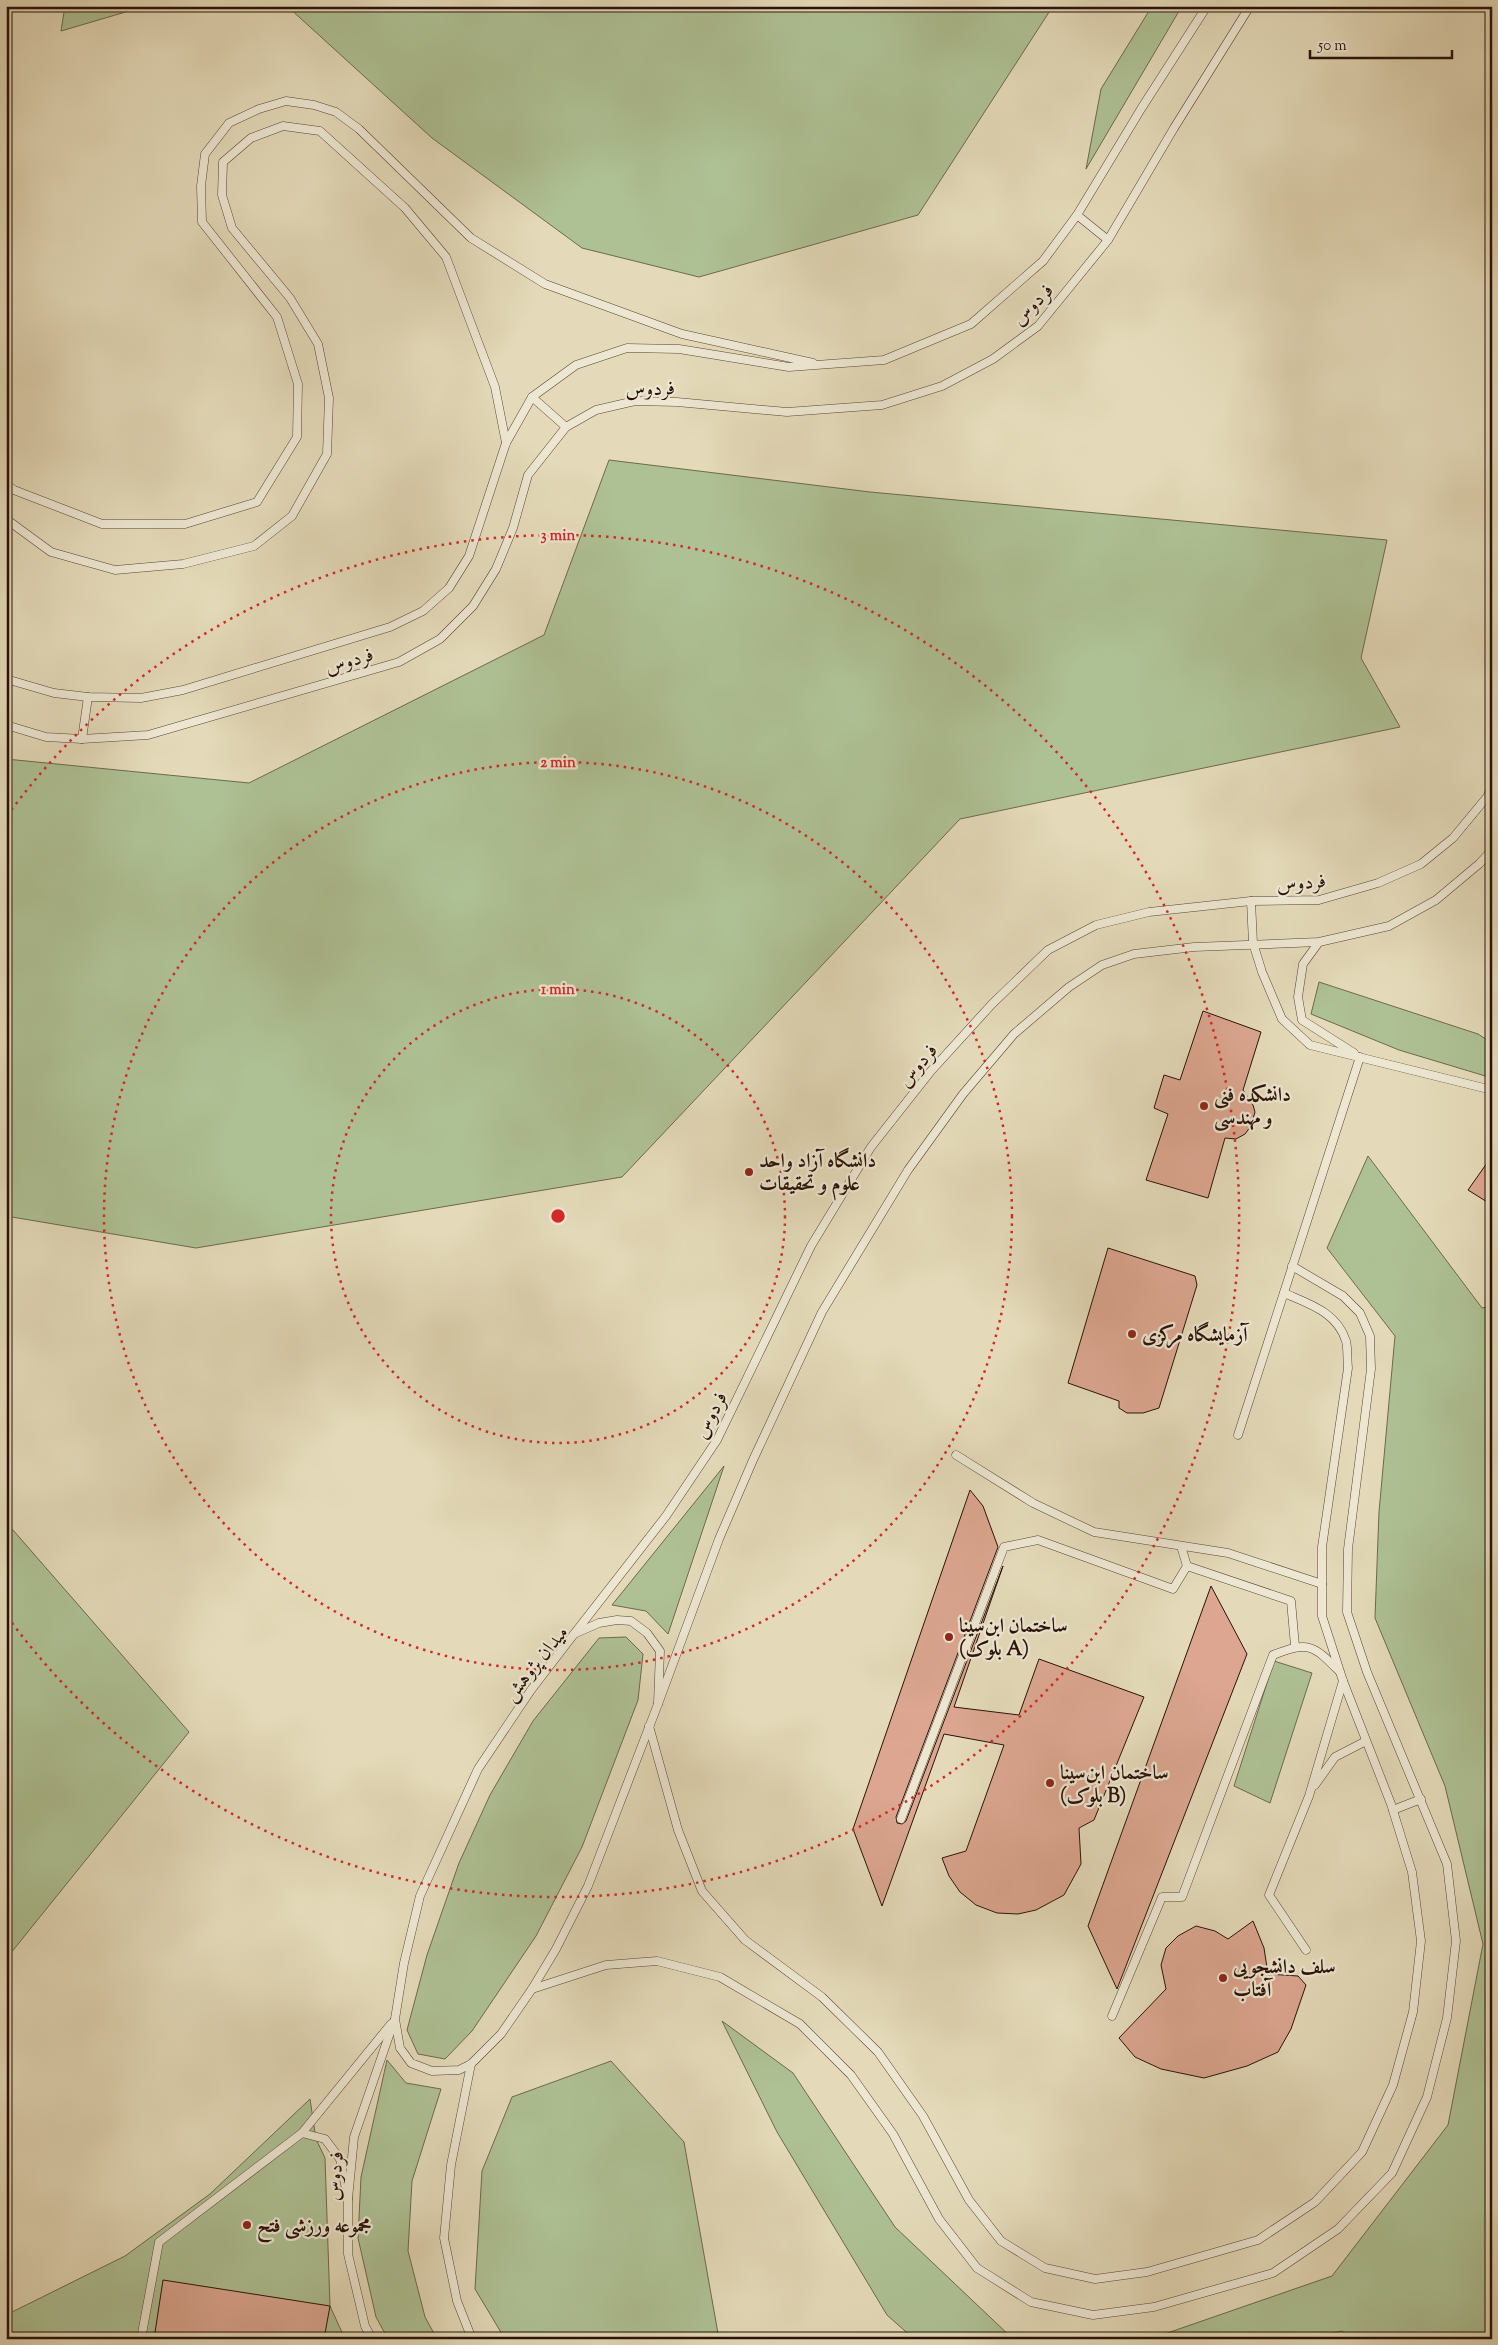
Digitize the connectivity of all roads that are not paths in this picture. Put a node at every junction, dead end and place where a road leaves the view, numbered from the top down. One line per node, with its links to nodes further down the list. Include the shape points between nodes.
1 (1207, 6): 3 (lane, فردوس)
2 (1250, 6): 4 (lane, فردوس)
3 (1077, 215): 4 (lane); 5 (lane, فردوس, via 1043,261 971,324 884,360)
4 (1108, 240): 7 (lane, فردوس, via 1038,326 993,359 942,386 882,405 787,412 635,401 596,410)
5 (823, 365): 6 (lane, فردوس, via 789,367 679,349 627,348 576,365); 9 (lane, via 682,334 545,284 471,238 360,129 336,112 286,101 229,123 205,154 201,186 202,222 277,317 298,384 297,437 256,502 185,524 102,524)
6 (532, 398): 7 (lane); 8 (lane, فردوس)
7 (566, 427): 14 (lane, فردوس, via 528,475 513,528 496,569 473,606 440,639 399,662 192,724 148,735)
8 (506, 443): 10 (lane, via 495,387 446,257 405,208 320,131 282,126 251,138 223,162 222,195 232,228 290,298 318,344 330,398 327,454 292,516 254,546 183,564 115,570 51,552); 12 (lane, فردوس, via 469,556 449,588 423,612 390,627 182,690 141,698)
9 (6, 484)
10 (6, 519)
11 (6, 679): 12 (lane, فردوس, via 54,693)
12 (88, 697): 14 (lane)
13 (6, 725): 14 (lane, فردوس, via 46,738)
14 (82, 740)
15 (1492, 788): 17 (lane, فردوس, via 1453,838 1421,864 1378,883 1319,900)
16 (1492, 850): 18 (lane, via 1436,900 1388,926)
17 (1251, 901): 19 (lane); 29 (lane, فردوس, via 1149,912 1096,926 1048,950 992,1004 931,1071 871,1147 811,1246 717,1440 666,1516)
18 (1319, 942): 19 (lane); 20 (lane, via 1303,964 1298,997 1302,1020)
19 (1253, 943): 20 (lane, via 1282,1019 1310,1044); 33 (lane, via 1134,954 1102,965 1069,987 1014,1034 962,1094 908,1170 822,1312 719,1539)
20 (1360, 1056): 21 (lane); 22 (lane)
21 (1492, 1090)
22 (1292, 1266): 23 (lane); 37 (lane, via 1343,1296 1360,1313 1370,1336 1371,1369 1348,1549 1347,1612 1367,1672)
23 (1284, 1293): 24 (lane); 28 (lane, via 1327,1312 1346,1341 1348,1368 1322,1547)
24 (1238, 1435)
25 (956, 1455): 26 (lane, via 1033,1503 1094,1532)
26 (1181, 1546): 27 (lane); 28 (lane, via 1228,1552)
27 (1187, 1566): 30 (lane, via 1291,1601); 39 (lane, via 1173,1588 1038,1540 1004,1547)
28 (1322, 1584): 31 (lane, via 1322,1616)
29 (574, 1634): 33 (lane, میدان پژوهش, via 599,1623 617,1620 631,1621 647,1633 660,1651); 43 (lane, میدان پژوهش, via 531,1690 478,1769 420,1896)
30 (1295, 1646): 31 (lane, via 1318,1650); 42 (lane, via 1273,1655 1182,1897 1162,1897)
31 (1340, 1673): 32 (lane)
32 (1343, 1681): 35 (lane); 36 (lane)
33 (658, 1704): 34 (lane, میدان پژوهش)
34 (649, 1726): 38 (lane, via 678,1830 702,1891 744,1940 822,1996 878,2052 923,2116 969,2200 1001,2241 1045,2268 1095,2279 1147,2272 1258,2240 1315,2202 1362,2152 1393,2085 1413,2012 1420,1942 1412,1872); 41 (lane, میدان پژوهش, via 588,1886)
35 (1366, 1741): 36 (lane, via 1335,1757); 38 (lane)
36 (1309, 1796): 40 (lane, via 1269,1895)
37 (1421, 1798): 38 (lane); 41 (lane, via 1447,1864 1456,1942 1447,2018 1426,2097 1392,2172 1338,2230 1273,2272 1154,2307 1093,2315 1031,2302 977,2268 939,2219 893,2134 851,2075 800,2024 720,1977 657,1960 606,1965)
38 (1393, 1810)
39 (901, 1819)
40 (1306, 1950)
41 (532, 1989): 44 (lane, میدان پژوهش, via 501,2034)
42 (1112, 2016)
43 (395, 2019): 44 (lane, میدان پژوهش, via 400,2048 411,2063 432,2071 459,2070); 45 (lane); 46 (lane, فردوس, via 354,2137)
44 (471, 2064): 49 (lane, via 451,2165 444,2238 456,2301)
45 (302, 2134): 46 (lane, via 325,2138 340,2159); 47 (lane, via 159,2242)
46 (348, 2199): 48 (lane, فردوس, via 348,2254 365,2326)
47 (142, 2339)
48 (372, 2339)
49 (472, 2339)

